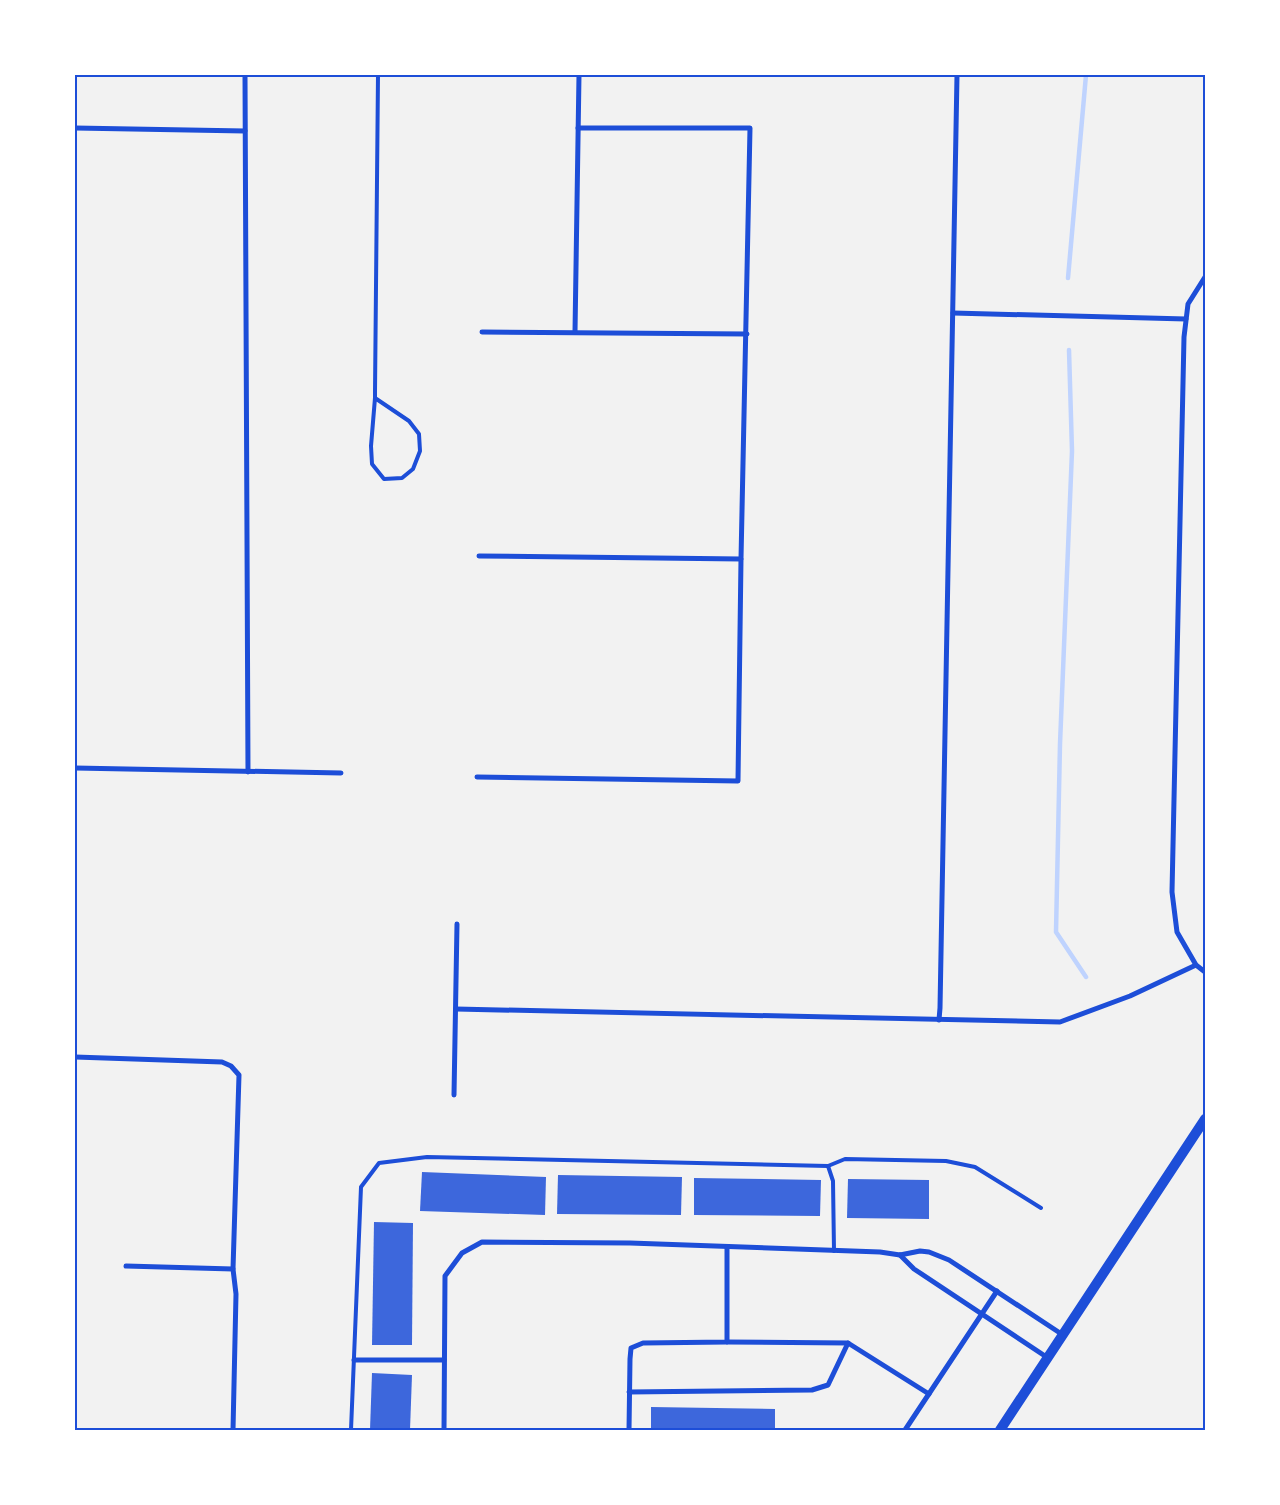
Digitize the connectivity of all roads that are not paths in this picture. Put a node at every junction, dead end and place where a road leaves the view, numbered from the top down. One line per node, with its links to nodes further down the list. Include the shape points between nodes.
1 (245, 75): 7 (street)
2 (378, 75): 14 (lane)
3 (579, 75): 6 (street)
4 (957, 75): 9 (street)
5 (75, 128): 7 (street)
6 (578, 128): 12 (street); 13 (street, via 750,128)
7 (245, 131): 18 (street)
8 (1205, 277): 10 (street, via 1188,304)
9 (953, 313): 10 (street); 25 (street)
10 (1186, 319): 22 (street, via 1172,892 1176,932)
11 (482, 332): 12 (street)
12 (575, 332): 13 (street)
13 (747, 334): 16 (street)
14 (375, 398): 14 (lane, via 372,464 384,479 402,478 413,469 420,450 419,434 409,421)
15 (479, 556): 16 (street)
16 (741, 559): 20 (street, via 738,780)
17 (75, 768): 18 (street)
18 (248, 772): 19 (street)
19 (341, 773)
20 (477, 777)
21 (457, 924): 24 (street)
22 (1196, 965): 23 (street); 25 (street, via 1130,996 1060,1022)
23 (1205, 972)
24 (456, 1009): 25 (street); 27 (street)
25 (939, 1020)
26 (75, 1057): 35 (street, via 222,1062 239,1075)
27 (454, 1095)
28 (1205, 1119): 38 (main road)
29 (828, 1166): 30 (lane, via 845,1159 946,1161 975,1167); 32 (lane, via 833,1181); 42 (lane, via 427,1156 379,1163 361,1187)
30 (1041, 1208)
31 (728, 1247): 32 (street); 39 (street); 43 (street, via 482,1242 462,1253 444,1276)
32 (834, 1251): 33 (street)
33 (900, 1255): 36 (street, via 920,1251 938,1254); 37 (street, via 914,1269)
34 (126, 1266): 35 (street)
35 (233, 1269): 46 (street, via 236,1294)
36 (997, 1291): 37 (street); 38 (street)
37 (982, 1313): 41 (street); 45 (street)
38 (1064, 1335): 41 (main road)
39 (727, 1342): 40 (street); 44 (street, via 643,1343 631,1348)
40 (848, 1343): 44 (street, via 828,1385 812,1390); 45 (street)
41 (1048, 1358): 51 (main road)
42 (354, 1360): 43 (street); 47 (lane)
43 (444, 1360): 48 (street)
44 (629, 1392): 49 (street)
45 (929, 1394): 50 (street)
46 (233, 1430)
47 (351, 1430)
48 (444, 1430)
49 (629, 1430)
50 (905, 1430)
51 (1000, 1430)

